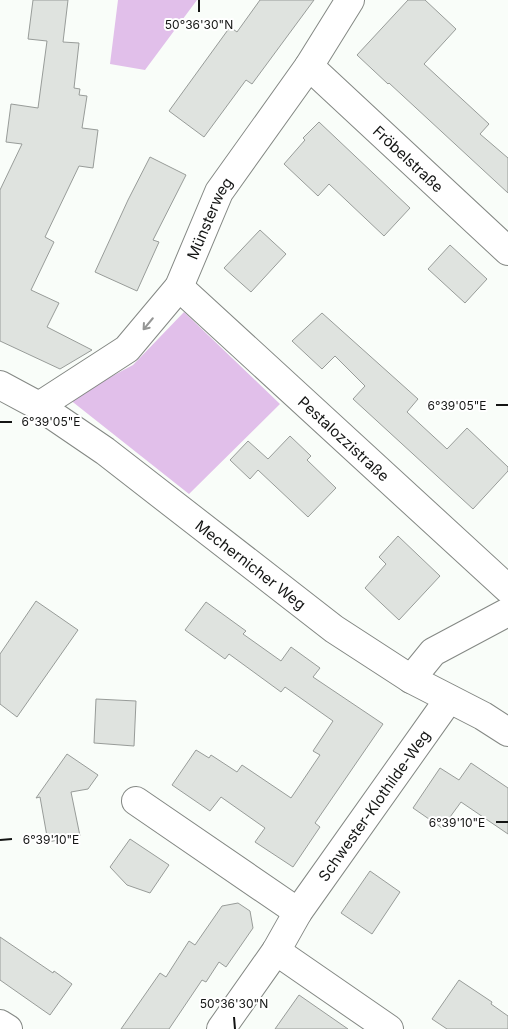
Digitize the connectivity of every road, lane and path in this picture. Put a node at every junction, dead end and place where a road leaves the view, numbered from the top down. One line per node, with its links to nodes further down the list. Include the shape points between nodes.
1 (350, 0): 2 (street, Münsterweg)
2 (308, 66): 3 (street, Fröbelstraße); 4 (street, Münsterweg, via 218,192)
3 (508, 251)
4 (179, 287): 6 (street, Münsterweg, one-way to 6, via 127,349); 7 (street, Pestalozzistraße)
5 (0, 385): 6 (street, Mechernicher Weg)
6 (39, 406): 9 (street, Mechernicher Weg, via 105,451 334,629)
7 (508, 589)
8 (508, 612): 9 (street, via 433,652)
9 (411, 679): 10 (street, Mechernicher Weg)
10 (449, 699): 11 (street, Mechernicher Weg); 13 (street, Schwester-Klothilde-Weg)
11 (508, 732)
12 (136, 801): 13 (street)
13 (298, 912): 14 (street, Schwester-Klothilde-Weg)
14 (276, 951): 17 (street, Schwester-Klothilde-Weg); 18 (street)
15 (0, 1024): 16 (street)
16 (8, 1029)
17 (221, 1029)
18 (389, 1029)

